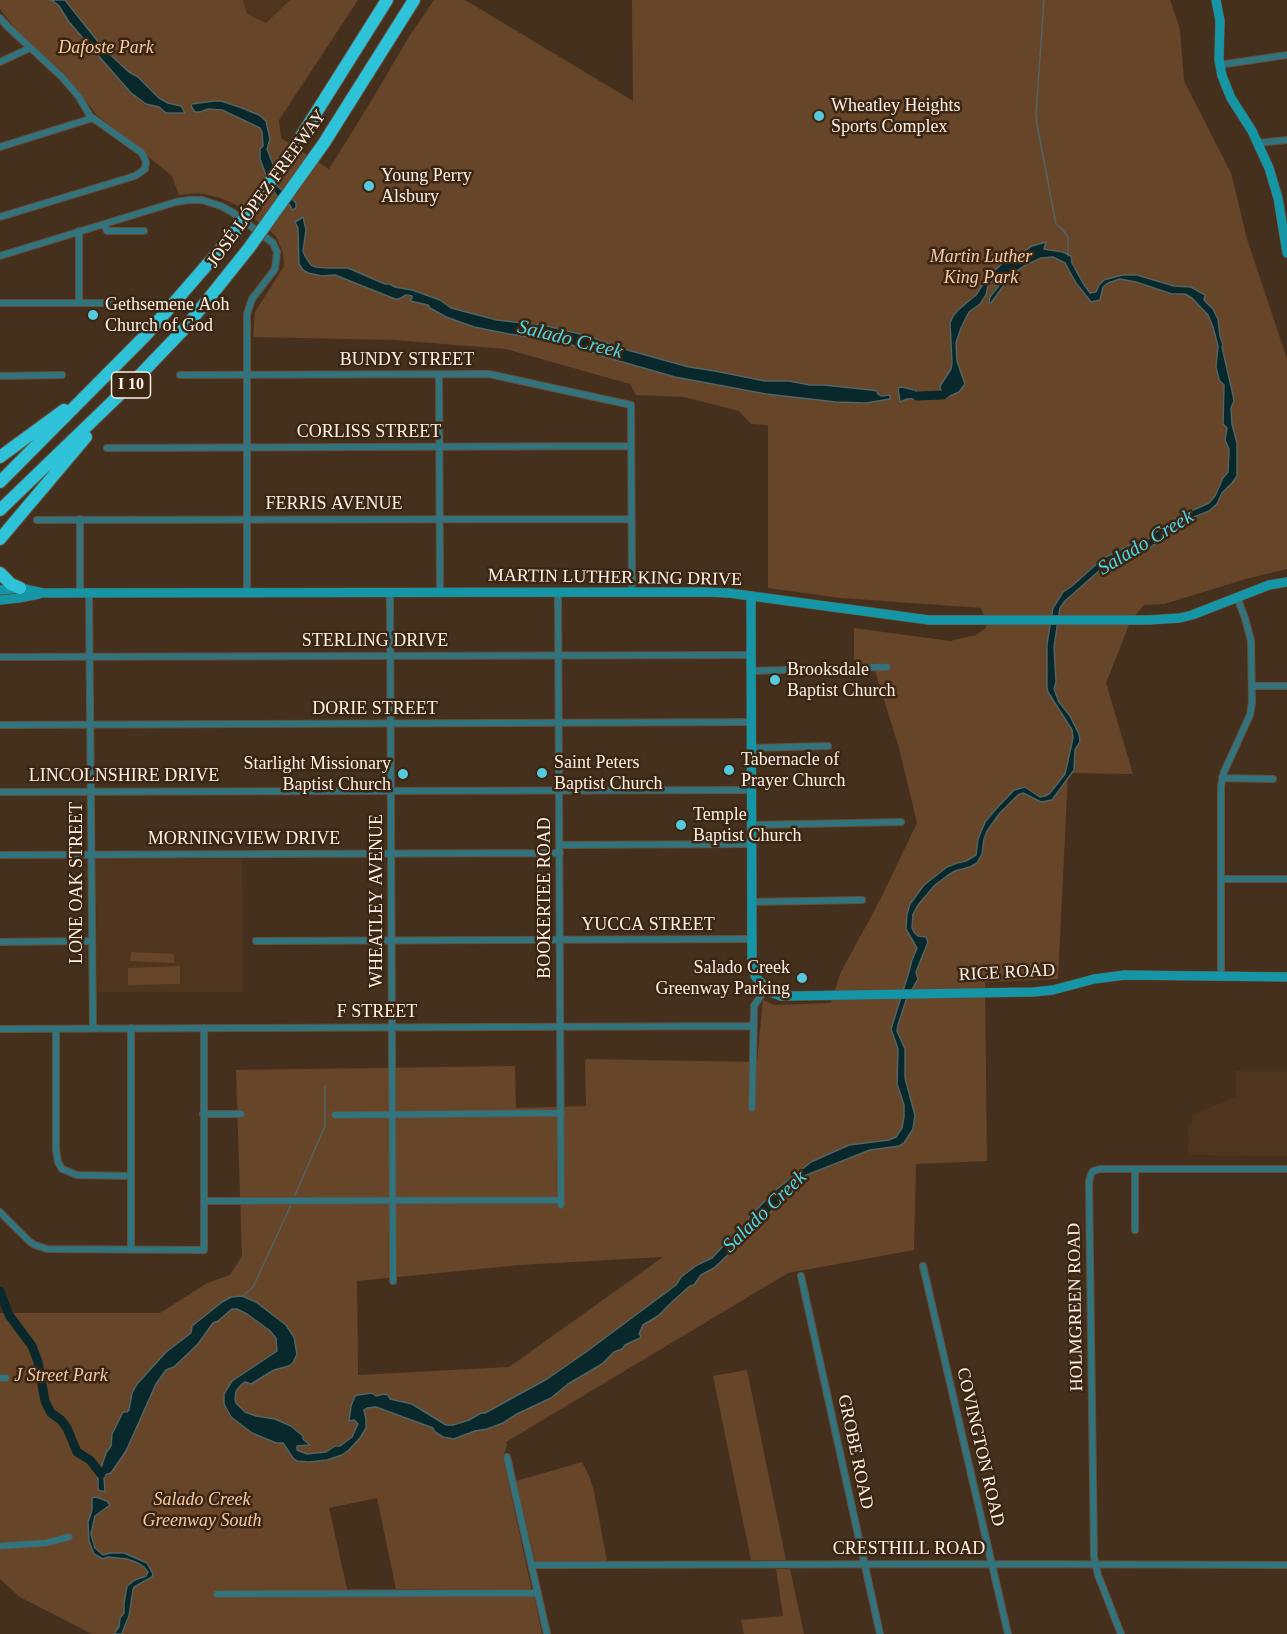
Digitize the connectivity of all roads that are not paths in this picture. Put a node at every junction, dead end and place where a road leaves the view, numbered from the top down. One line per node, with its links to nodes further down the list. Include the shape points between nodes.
1 (387, 0): 29 (highway, JOSÉ LÓPEZ FREEWAY / I 10, bridge, via 297,143 232,236 146,336)
2 (414, 0): 28 (highway, JOSÉ LÓPEZ FREEWAY / I 10, bridge, via 330,134 249,248 185,328)
3 (1216, 0): 8 (main road, via 1220,21)
4 (0, 18): 5 (street)
5 (30, 48): 7 (street); 9 (street, via 69,85)
6 (1287, 55): 8 (street)
7 (0, 62)
8 (1219, 65): 11 (main road, via 1231,98)
9 (93, 118): 12 (street); 13 (street, via 142,153 145,169 135,176)
10 (1287, 140): 11 (street)
11 (1258, 143): 15 (main road)
12 (0, 147)
13 (0, 217)
14 (104, 224): 16 (street); 17 (street, via 107,231); 26 (street, via 169,204 208,202 227,209 273,243 277,252 275,269 249,306)
15 (1285, 224): 18 (main road)
16 (79, 231): 19 (street); 21 (street)
17 (144, 231)
18 (1287, 254)
19 (0, 256)
20 (0, 303): 21 (street)
21 (79, 303): 22 (street)
22 (135, 303)
23 (0, 375): 24 (street)
24 (62, 375)
25 (180, 375): 26 (street, BUNDY STREET)
26 (248, 375): 27 (street, BUNDY STREET); 31 (street)
27 (439, 375): 30 (street, BUNDY STREET, via 496,375 631,405); 32 (street)
28 (140, 376): 36 (highway, JOSÉ LÓPEZ FREEWAY / I 10); 42 (highway)
29 (89, 393): 34 (highway); 35 (highway, JOSÉ LÓPEZ FREEWAY / I 10)
30 (631, 446): 32 (street, CORLISS STREET); 40 (street)
31 (247, 447): 32 (street, CORLISS STREET); 33 (street, CORLISS STREET); 38 (street)
32 (439, 447): 39 (street)
33 (107, 448)
34 (0, 457)
35 (0, 482)
36 (0, 510)
37 (80, 519): 38 (street, FERRIS AVENUE); 41 (street, FERRIS AVENUE); 51 (street, LONE OAK STREET)
38 (248, 519): 39 (street, FERRIS AVENUE); 52 (street)
39 (440, 519): 40 (street, FERRIS AVENUE); 47 (street)
40 (631, 519): 49 (street)
41 (37, 520)
42 (0, 539)
43 (0, 573): 45 (highway)
44 (1287, 582): 55 (main road, MARTIN LUTHER KING DRIVE)
45 (20, 588): 46 (main road, MARTIN LUTHER KING DRIVE); 50 (main road, MARTIN LUTHER KING DRIVE)
46 (0, 590)
47 (440, 592): 48 (main road, MARTIN LUTHER KING DRIVE); 53 (main road, MARTIN LUTHER KING DRIVE)
48 (558, 592): 49 (main road, MARTIN LUTHER KING DRIVE); 59 (street, BOOKERTEE ROAD)
49 (632, 592): 54 (main road, MARTIN LUTHER KING DRIVE)
50 (43, 593): 51 (main road, MARTIN LUTHER KING DRIVE); 56 (main road, MARTIN LUTHER KING DRIVE)
51 (84, 593): 52 (main road, MARTIN LUTHER KING DRIVE); 61 (street, LONE OAK STREET)
52 (247, 593): 53 (main road, MARTIN LUTHER KING DRIVE)
53 (390, 593): 58 (street, WHEATLEY AVENUE)
54 (751, 596): 55 (main road, MARTIN LUTHER KING DRIVE, via 929,620 976,621 1162,620 1192,615); 57 (main road)
55 (1237, 597): 64 (street, via 1251,641)
56 (0, 600)
57 (750, 655): 59 (street, STERLING DRIVE); 63 (main road)
58 (390, 656): 59 (street, STERLING DRIVE); 61 (street, STERLING DRIVE); 70 (street, WHEATLEY AVENUE)
59 (559, 656): 67 (street, BOOKERTEE ROAD)
60 (0, 657): 61 (street, STERLING DRIVE)
61 (90, 657): 69 (street, LONE OAK STREET)
62 (887, 667): 63 (street)
63 (750, 671): 66 (main road)
64 (1253, 686): 65 (street); 73 (street, via 1250,715)
65 (1287, 686)
66 (751, 722): 67 (street, DORIE STREET); 72 (main road)
67 (559, 723): 70 (street, DORIE STREET); 75 (street, BOOKERTEE ROAD)
68 (0, 724): 69 (street, DORIE STREET)
69 (90, 724): 70 (street, DORIE STREET); 79 (street, LONE OAK STREET)
70 (390, 724): 77 (street, WHEATLEY AVENUE)
71 (828, 746): 72 (street)
72 (751, 748): 76 (main road)
73 (1222, 778): 74 (street); 88 (street)
74 (1273, 779)
75 (560, 790): 76 (street, LINCOLNSHIRE DRIVE); 77 (street, LINCOLNSHIRE DRIVE); 83 (street, BOOKERTEE ROAD)
76 (751, 790): 81 (main road)
77 (391, 791): 79 (street, LINCOLNSHIRE DRIVE); 85 (street, WHEATLEY AVENUE)
78 (0, 792): 79 (street, LINCOLNSHIRE DRIVE)
79 (91, 792): 87 (street, LONE OAK STREET)
80 (901, 822): 81 (street)
81 (751, 825): 82 (main road)
82 (751, 844): 83 (street); 91 (main road)
83 (560, 845): 84 (street, BOOKERTEE ROAD)
84 (560, 853): 85 (street, MORNINGVIEW DRIVE); 93 (street, BOOKERTEE ROAD)
85 (391, 854): 87 (street, MORNINGVIEW DRIVE); 96 (street, WHEATLEY AVENUE)
86 (0, 855): 87 (street, MORNINGVIEW DRIVE)
87 (91, 855): 94 (street, LONE OAK STREET)
88 (1221, 879): 89 (street); 98 (street)
89 (1287, 879)
90 (862, 900): 91 (street)
91 (752, 902): 92 (main road)
92 (752, 939): 93 (street, YUCCA STREET); 100 (main road, via 755,976)
93 (561, 940): 96 (street, YUCCA STREET); 103 (street, BOOKERTEE ROAD)
94 (92, 941): 97 (street); 104 (street, LONE OAK STREET)
95 (256, 941): 96 (street, YUCCA STREET)
96 (392, 941): 102 (street, WHEATLEY AVENUE)
97 (0, 942)
98 (1221, 977): 99 (main road, RICE ROAD); 100 (main road, RICE ROAD, via 1125,975 1043,991 981,993 781,996)
99 (1287, 977)
100 (766, 988): 101 (street, via 754,1006)
101 (754, 1026): 103 (street, F STREET); 109 (street)
102 (392, 1027): 103 (street, F STREET); 106 (street, F STREET); 114 (street, WHEATLEY AVENUE)
103 (561, 1027): 110 (street, BOOKERTEE ROAD)
104 (93, 1028): 105 (street, F STREET); 108 (street, F STREET)
105 (130, 1028): 106 (street, F STREET); 117 (street)
106 (204, 1028): 111 (street)
107 (0, 1029): 108 (street, F STREET)
108 (56, 1029): 117 (street, via 58,1162 62,1169 77,1175)
109 (752, 1108)
110 (561, 1113): 114 (street); 118 (street, BOOKERTEE ROAD, via 561,1202)
111 (203, 1114): 112 (street); 119 (street)
112 (241, 1114)
113 (335, 1115): 114 (street)
114 (393, 1115): 118 (street, WHEATLEY AVENUE)
115 (1135, 1169): 116 (street, HOLMGREEN ROAD); 121 (street); 131 (street, HOLMGREEN ROAD, via 1096,1170 1090,1178)
116 (1287, 1169)
117 (130, 1176): 122 (street)
118 (392, 1200): 119 (street); 125 (street, WHEATLEY AVENUE)
119 (204, 1201): 122 (street, via 204,1250)
120 (0, 1212): 122 (street, via 41,1248)
121 (1135, 1230)
122 (131, 1250)
123 (922, 1266): 130 (street, COVINGTON ROAD)
124 (801, 1276): 129 (street, GROBE ROAD)
125 (393, 1281)
126 (507, 1457): 132 (street)
127 (69, 1537): 128 (street)
128 (0, 1546)
129 (864, 1564): 130 (street, CRESTHILL ROAD); 132 (street, CRESTHILL ROAD); 137 (street, GROBE ROAD)
130 (992, 1564): 131 (street, CRESTHILL ROAD); 138 (street, COVINGTON ROAD)
131 (1095, 1564): 133 (street, CRESTHILL ROAD); 139 (street, HOLMGREEN ROAD)
132 (532, 1565): 134 (street)
133 (1287, 1565)
134 (538, 1593): 135 (street); 136 (street)
135 (217, 1594)
136 (547, 1634)
137 (880, 1634)
138 (1008, 1634)
139 (1121, 1634)

